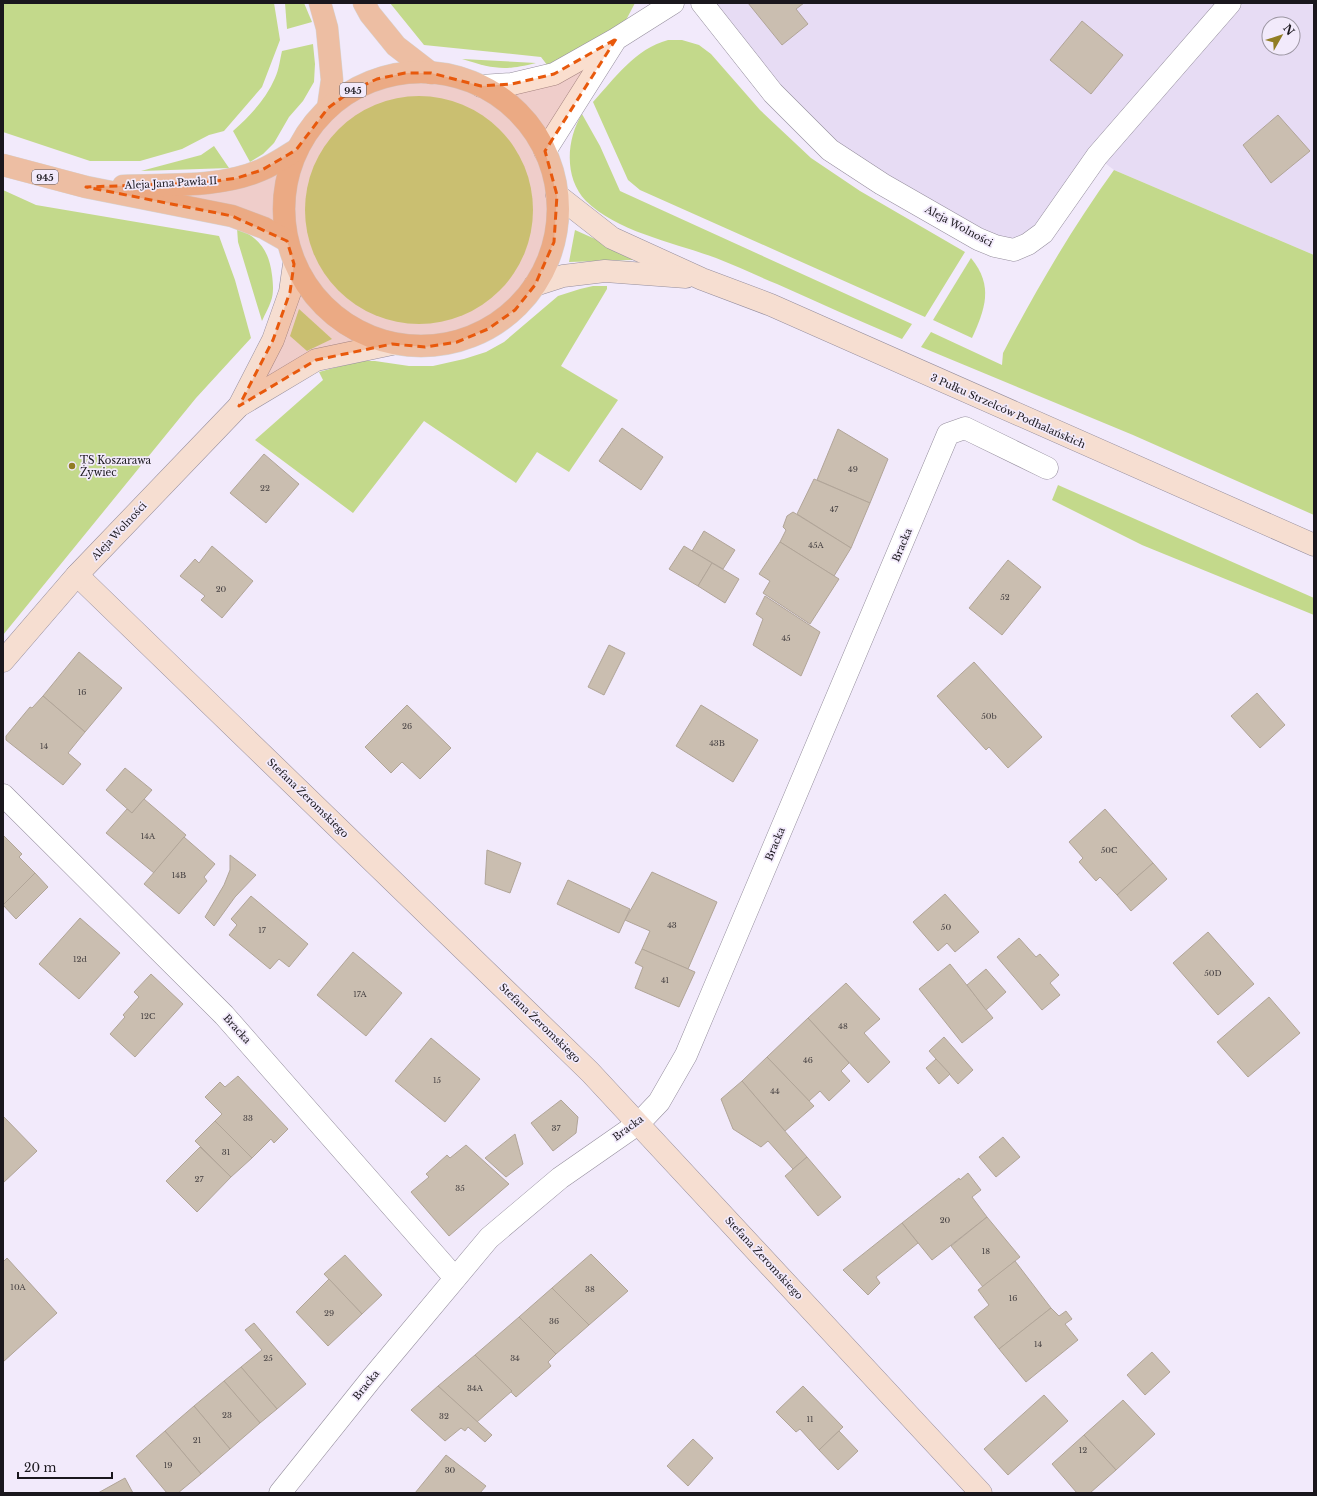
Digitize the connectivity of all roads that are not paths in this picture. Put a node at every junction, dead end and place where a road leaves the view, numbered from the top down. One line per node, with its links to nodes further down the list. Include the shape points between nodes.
1 (320, 3): 9 (main road, 945, via 326,28 332,80)
2 (364, 3): 7 (main road, 945, via 396,46)
3 (673, 3): 6 (street)
4 (702, 3): 5 (street, Aleja Wolności, via 773,94 830,150 882,184 978,239 1014,250 1043,233 1097,156)
5 (1230, 3)
6 (616, 39): 8 (street, via 554,74 512,84); 11 (street)
7 (431, 73): 8 (main road, 945, via 457,77); 9 (main road, 945, via 406,73 377,79 351,91)
8 (481, 86): 11 (main road, 945, via 501,98 518,113)
9 (328, 108): 10 (main road, 945)
10 (296, 150): 13 (main road, Aleja Jana Pawła II / 945, via 262,170 237,178 202,183); 15 (main road, 945, via 288,172 284,195)
11 (545, 151): 14 (main road, 945)
12 (3, 165): 13 (main road, Aleja Jana Pawła II / 945)
13 (86, 188): 15 (main road, Aleja Jana Pawła II / 945, via 232,216 264,228)
14 (557, 195): 17 (street, 3 Pułku Strzelców Podhalańskich, via 612,238); 18 (main road, 945, via 558,219 554,242 547,264)
15 (287, 241): 16 (main road, 945)
16 (294, 264): 19 (main road, 945, via 311,292 334,316 361,333); 20 (street, Aleja Wolności, via 290,292 273,340)
17 (702, 279): 18 (street, 3 Pułku Strzelców Podhalańskich, via 604,271 563,276); 22 (street, 3 Pułku Strzelców Podhalańskich, via 771,305)
18 (535, 285): 19 (main road, 945, via 514,310 488,330 457,342 425,347)
19 (392, 344): 20 (street, Aleja Wolności, via 316,360)
20 (239, 406): 23 (street, Aleja Wolności)
21 (1047, 468): 26 (street, Bracka, via 965,428 948,434 686,1056 659,1102)
22 (1314, 546)
23 (77, 575): 24 (street, Aleja Wolności); 26 (street, Stefana Żeromskiego, via 440,925)
24 (3, 661)
25 (3, 795): 27 (street, Bracka, via 220,1009)
26 (639, 1123): 27 (street, Bracka, via 560,1178 505,1223); 29 (street, Stefana Żeromskiego)
27 (454, 1278): 28 (street, Bracka)
28 (280, 1493)
29 (981, 1493)

